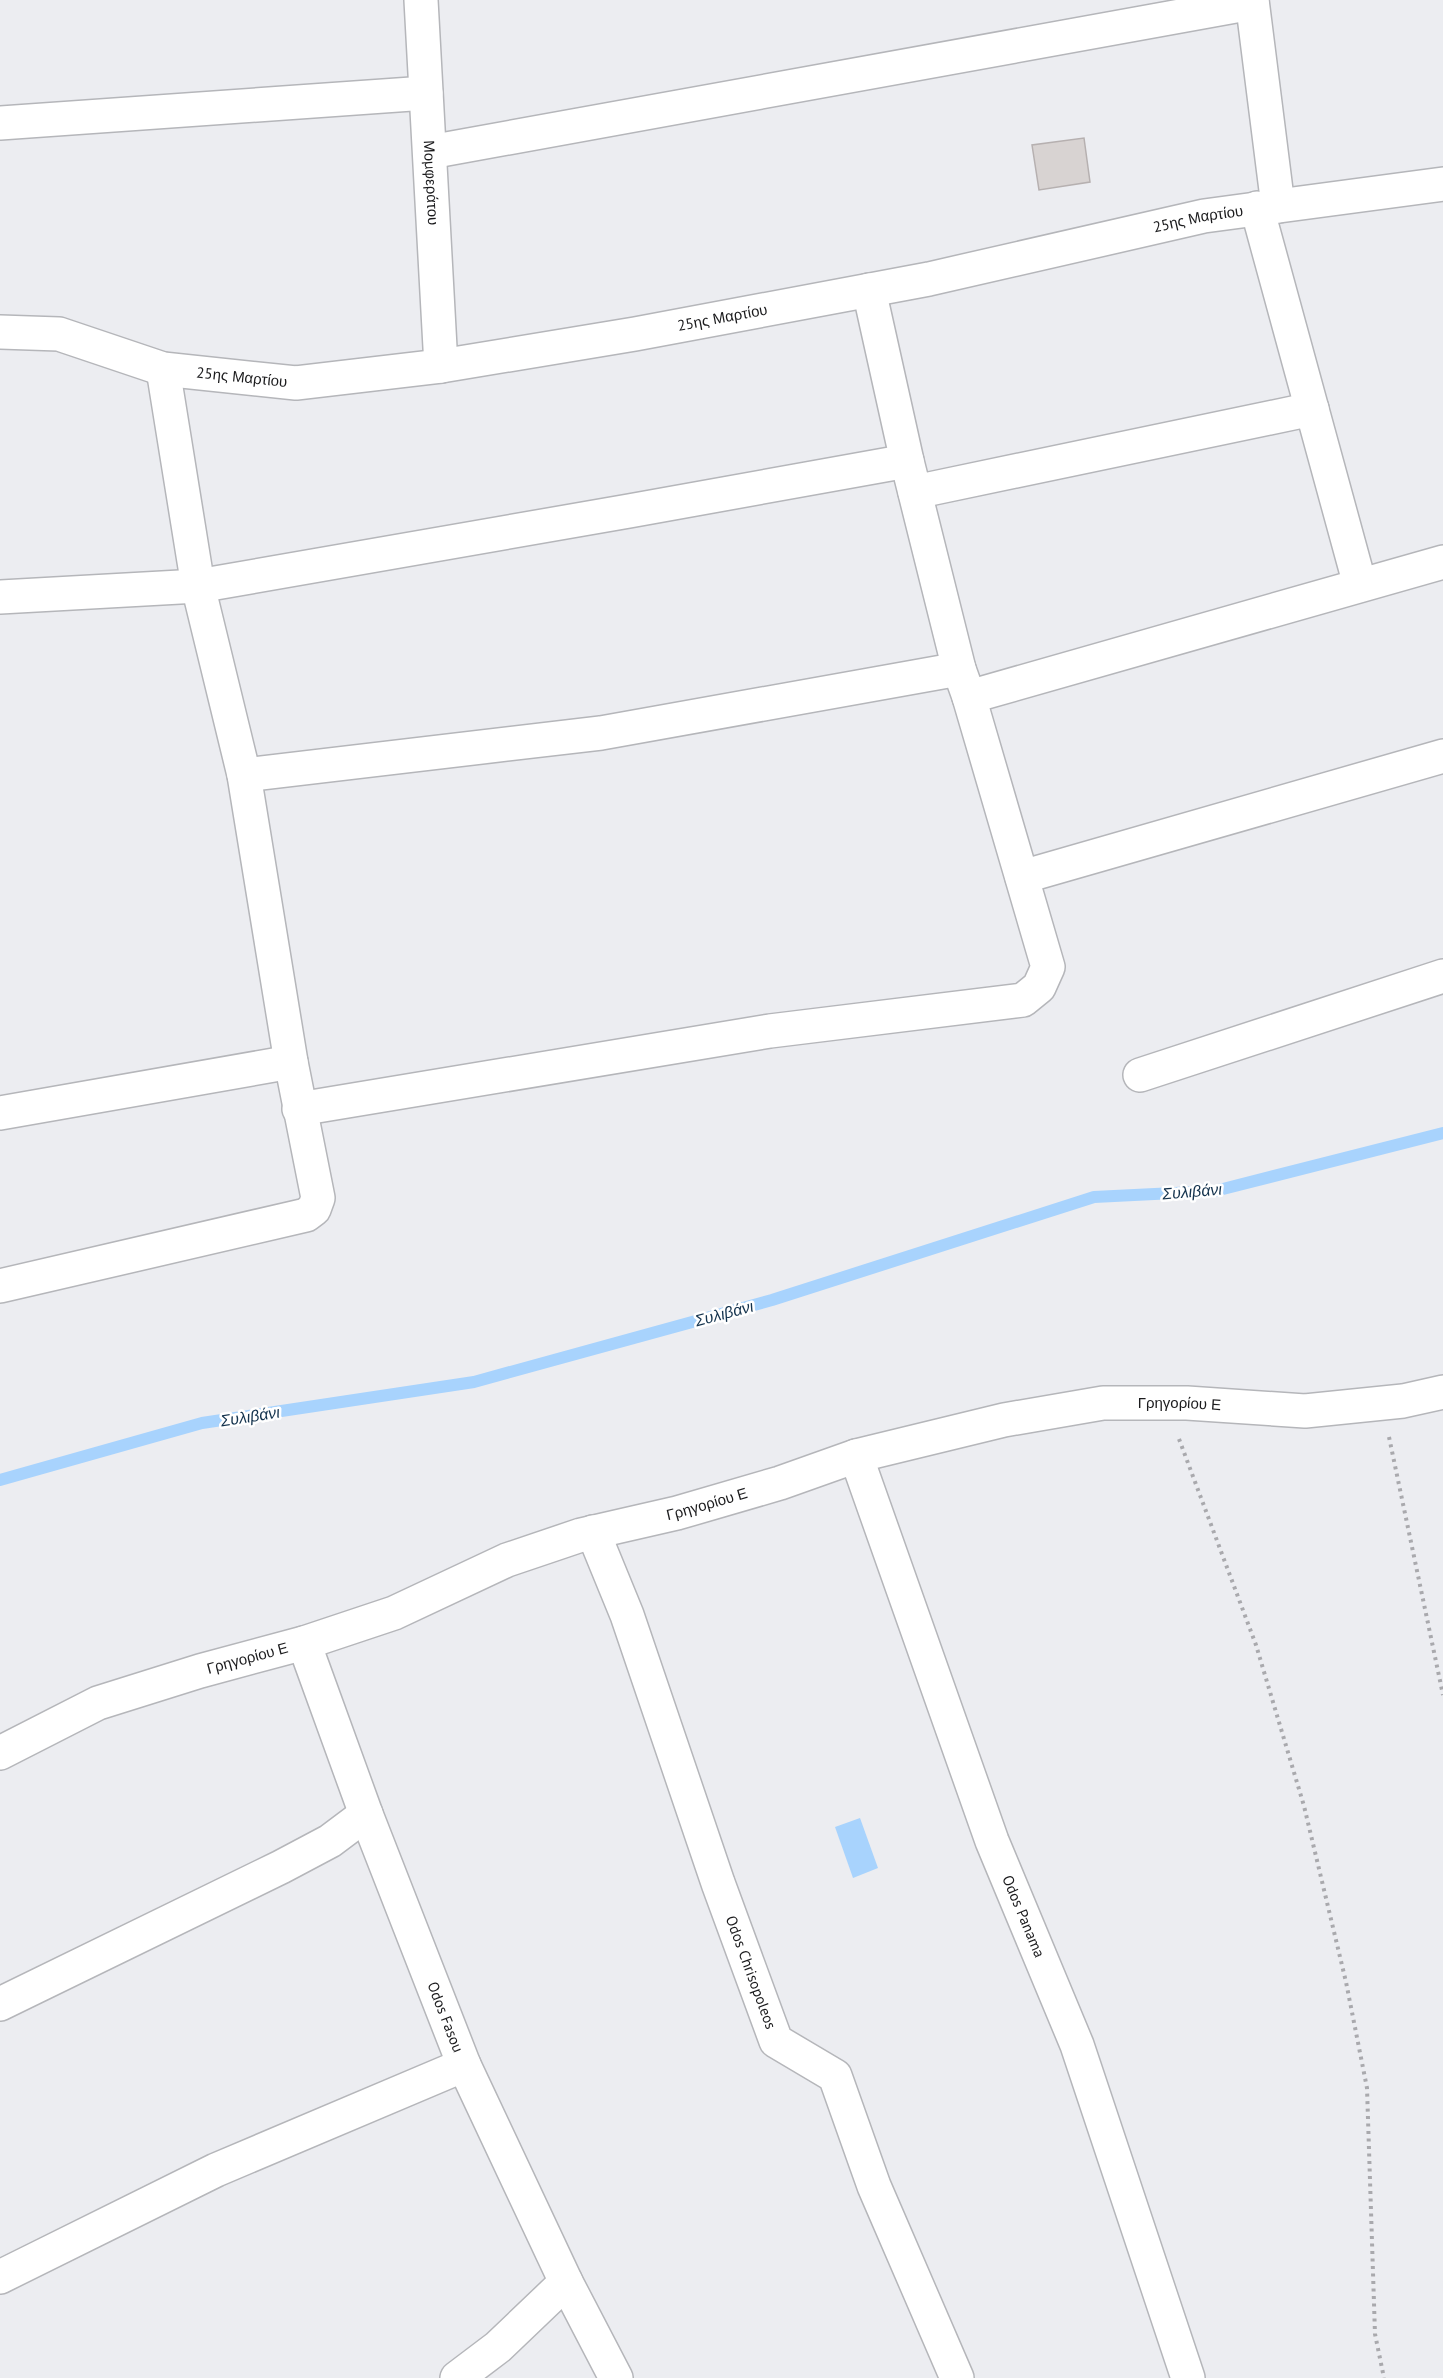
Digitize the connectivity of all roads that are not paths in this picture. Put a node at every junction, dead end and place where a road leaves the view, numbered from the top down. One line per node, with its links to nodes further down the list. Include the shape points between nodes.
1 (422, 0): 3 (street, Μομφεράτου)
2 (1252, 1): 5 (street); 7 (street)
3 (426, 93): 4 (street); 5 (street, Μομφεράτου)
4 (0, 123)
5 (430, 152): 10 (street, Μομφεράτου)
6 (1443, 184): 7 (street, 25ης Μαρτίου)
7 (1268, 207): 8 (street, 25ης Μαρτίου, via 1204,216); 12 (street)
8 (869, 290): 10 (street, 25ης Μαρτίου); 13 (street)
9 (0, 332): 11 (street, 25ης Μαρτίου, via 59,334)
10 (441, 366): 11 (street, 25ης Μαρτίου, via 296,383)
11 (163, 369): 17 (street)
12 (1312, 409): 14 (street); 16 (street)
13 (907, 461): 14 (street); 17 (street)
14 (915, 492): 19 (street)
15 (1443, 562): 16 (street)
16 (1360, 585): 19 (street)
17 (198, 586): 18 (street); 21 (street)
18 (0, 597)
19 (964, 683): 21 (street, via 601,733); 22 (street)
20 (1443, 756): 22 (street)
21 (244, 775): 24 (street)
22 (1022, 877): 26 (street, via 1048,967 1039,987 1023,1000 770,1031)
23 (1443, 976): 25 (street)
24 (291, 1062): 26 (street); 27 (street)
25 (1140, 1075)
26 (299, 1109): 28 (street, via 318,1198 314,1209 306,1215)
27 (0, 1113)
28 (0, 1286)
29 (1443, 1392): 30 (street, Γρηγορίου Ε, via 1382,1404 1305,1411 1103,1403 1004,1420)
30 (856, 1456): 31 (street, Γρηγορίου Ε, via 711,1503); 42 (street, Odos Panama, via 992,1841 1077,2045)
31 (592, 1532): 32 (street, Γρηγορίου Ε, via 507,1560 394,1613); 41 (street, Odos Chrisopoleos, via 627,1615 776,2041 835,2076 874,2186)
32 (304, 1643): 33 (street, Γρηγορίου Ε, via 98,1703); 34 (street, Odos Fasou)
33 (0, 1753)
34 (366, 1814): 35 (street, via 330,1841 281,1867); 36 (street, Odos Fasou)
35 (0, 2004)
36 (464, 2065): 37 (street, via 216,2169); 38 (street, Odos Fasou)
37 (0, 2277)
38 (566, 2282): 39 (street); 40 (street, Odos Fasou)
39 (458, 2378)
40 (616, 2378)
41 (957, 2378)
42 (1188, 2378)

